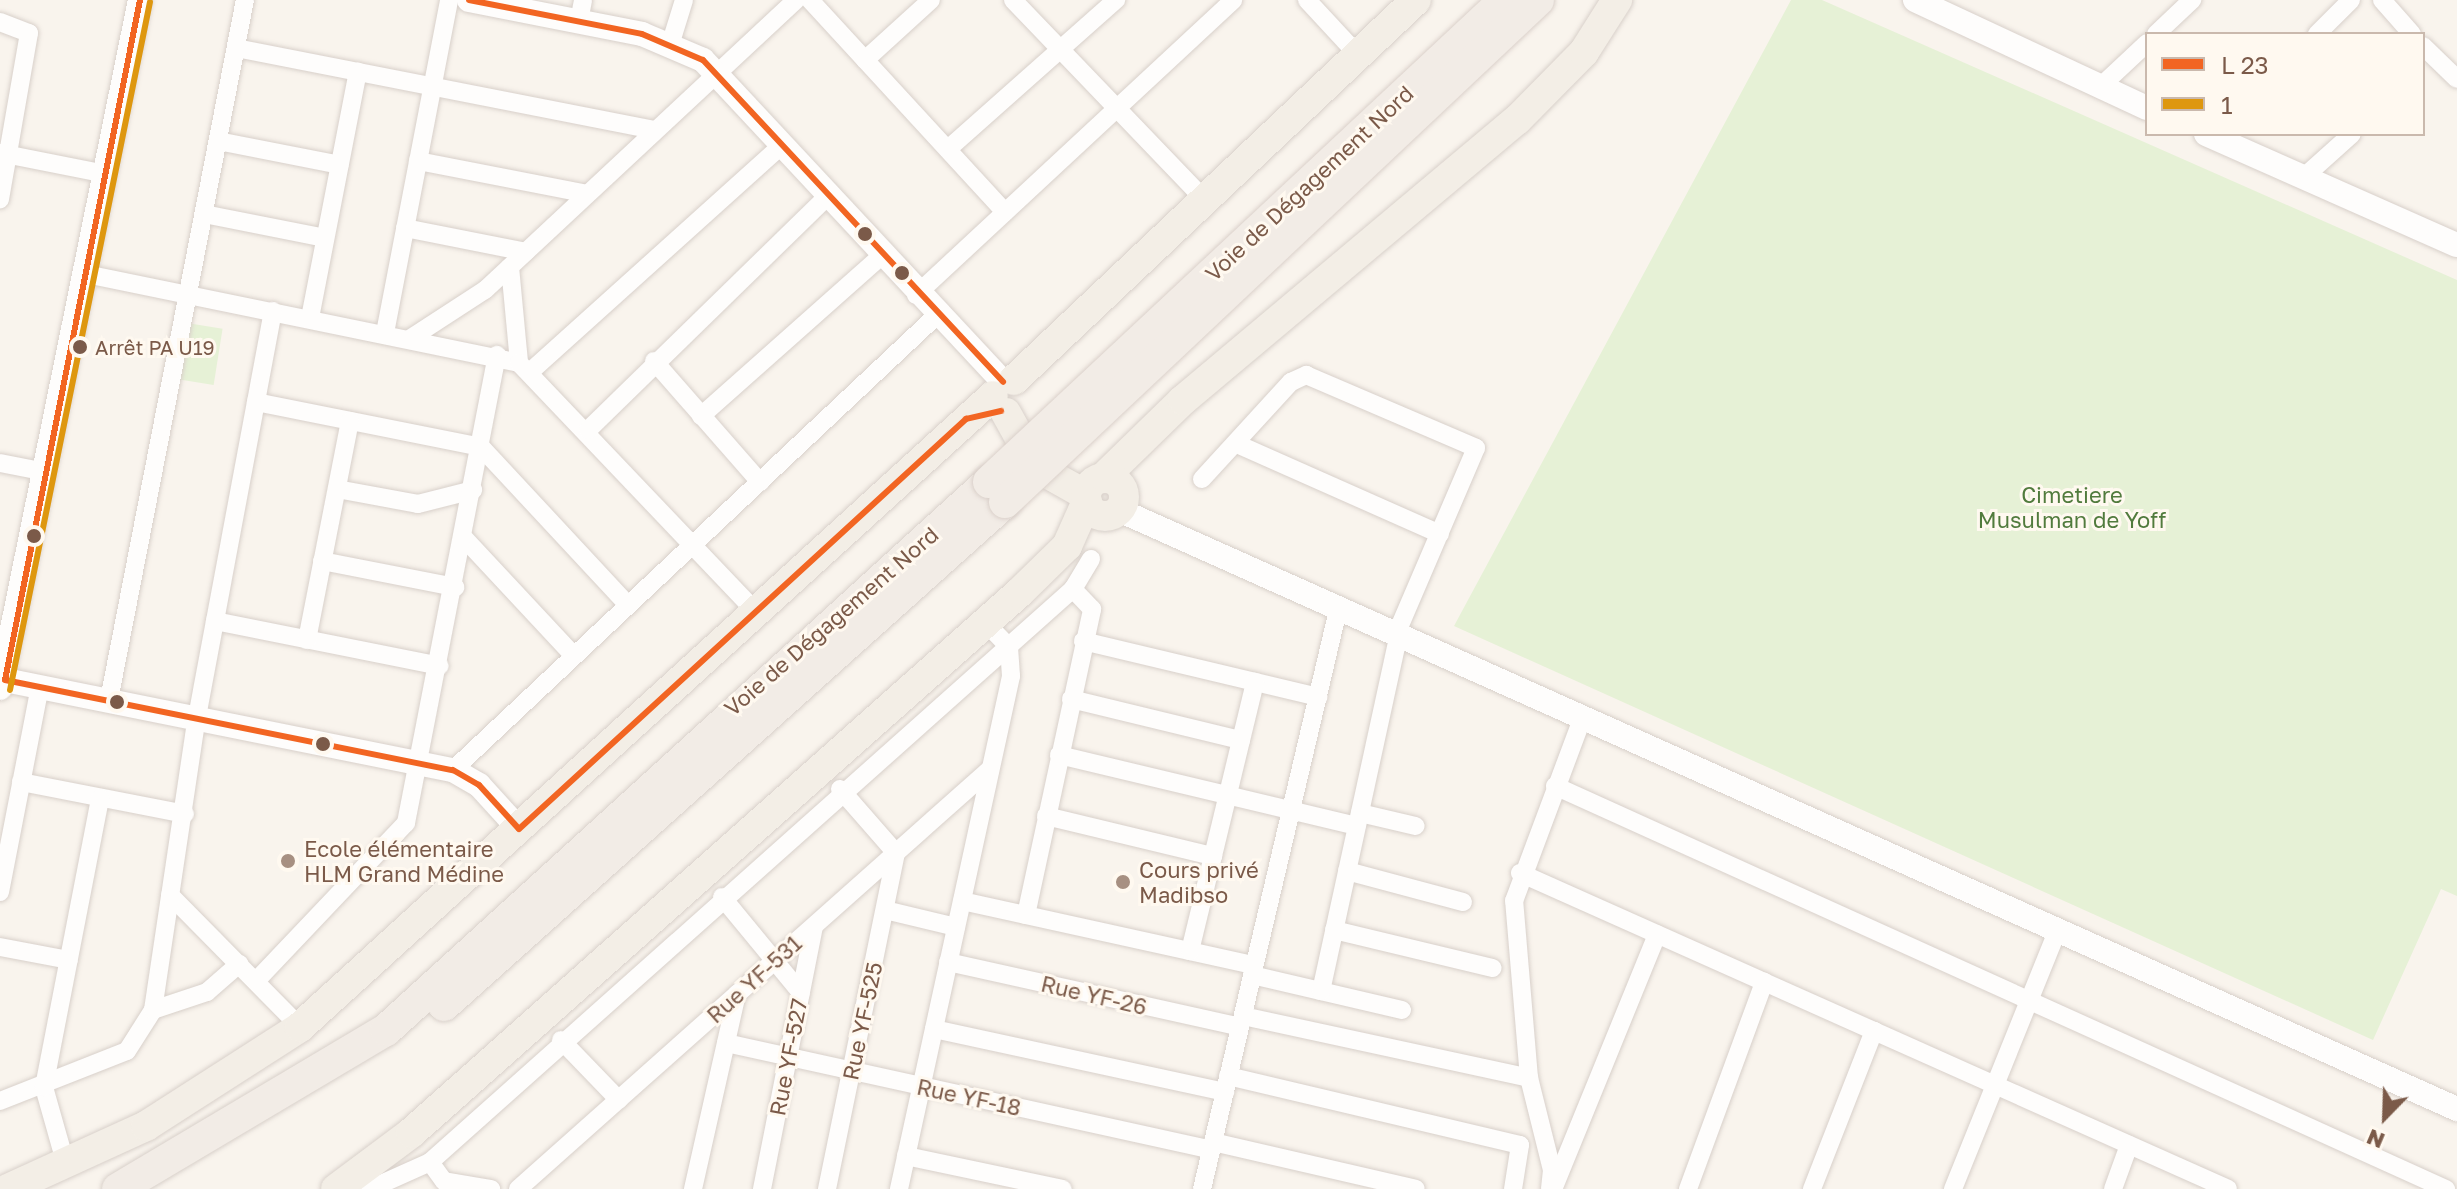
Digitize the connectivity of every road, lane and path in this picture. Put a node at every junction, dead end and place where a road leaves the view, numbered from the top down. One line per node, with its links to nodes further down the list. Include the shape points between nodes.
1 (140, 0): 53 (street)
2 (245, 0): 28 (street)
3 (449, 0): 38 (street)
4 (684, 0): 26 (street)
5 (796, 0): 36 (street)
6 (810, 0): 32 (street)
7 (931, 0): 32 (street)
8 (1013, 0): 30 (street)
9 (1116, 0): 30 (street)
10 (1233, 0): 43 (street)
11 (1307, 0): 31 (street)
12 (1416, 0): 31 (main road)
13 (1505, 0): 91 (highway, Voie de Dégagement Nord, bridge)
14 (1538, 0): 91 (highway, Voie de Dégagement Nord, bridge)
15 (1617, 0): 92 (main road, via 1584,52 1517,120 1183,400)
16 (1915, 0): 39 (street)
17 (2351, 0): 24 (street)
18 (2382, 0): 25 (street)
19 (483, 1): 21 (street)
20 (2185, 2): 23 (street)
21 (581, 11): 26 (street)
22 (0, 22): 41 (street, via 29,33)
23 (2158, 32)
24 (2319, 32)
25 (2410, 32)
26 (671, 42): 36 (street)
27 (2145, 45): 39 (street)
28 (236, 48): 34 (street); 47 (street)
29 (2425, 48): 33 (street)
30 (1062, 50): 43 (street); 49 (street)
31 (1357, 54): 57 (main road)
32 (865, 60): 49 (street)
33 (2438, 63): 35 (street); 37 (street)
34 (358, 72): 38 (street); 52 (street)
35 (2425, 73)
36 (718, 75): 44 (street); 48 (street)
37 (2457, 79)
38 (433, 86): 44 (street); 51 (street)
39 (2100, 87): 42 (street)
40 (0, 96): 41 (street)
41 (19, 100): 50 (street)
42 (2145, 107)
43 (1117, 108): 57 (street); 59 (street)
44 (655, 130): 55 (street)
45 (2214, 136): 54 (street)
46 (2350, 136): 54 (street)
47 (218, 141): 52 (street); 60 (street)
48 (782, 145): 56 (street); 77 (street)
49 (948, 149): 59 (street)
50 (4, 154): 53 (street); 58 (street)
51 (418, 161): 55 (street); 61 (street)
52 (340, 165): 62 (street)
53 (106, 174): 67 (street)
54 (2304, 177): 63 (street)
55 (587, 194): 64 (street)
56 (828, 196): 65 (street); 76 (street)
57 (1201, 196): 78 (main road)
58 (0, 199)
59 (1005, 212): 69 (street)
60 (204, 214): 62 (street); 68 (street)
61 (405, 228): 64 (street); 73 (street)
62 (325, 238): 72 (street)
63 (2457, 245)
64 (526, 252): 66 (street)
65 (881, 256): 69 (street); 80 (street)
66 (510, 267): 74 (street); 77 (street)
67 (86, 274): 68 (street); 86 (street)
68 (188, 294): 70 (street); 116 (street)
69 (916, 295): 71 (street)
70 (273, 311): 72 (street); 79 (street)
71 (937, 315): 78 (street); 88 (street)
72 (310, 318): 73 (street)
73 (385, 333): 74 (street)
74 (411, 338): 75 (street)
75 (497, 355): 77 (street); 84 (street)
76 (654, 361): 80 (street); 82 (street)
77 (525, 367): 82 (street)
78 (1009, 398): 92 (main road, via 1043,459); 102 (main road, via 966,419)
79 (256, 402): 81 (street); 103 (street)
80 (701, 416): 88 (street)
81 (350, 421): 84 (street); 89 (street)
82 (588, 430): 95 (street)
83 (1237, 444): 87 (street); 93 (street); 93 (street, via 1291,382 1306,375 1334,385 1476,448)
84 (481, 447): 90 (street); 100 (street)
85 (0, 463): 86 (street)
86 (46, 472): 112 (street)
87 (1202, 479)
88 (760, 482): 95 (street)
89 (337, 489): 90 (street, via 418,504); 97 (street)
90 (473, 490): 94 (street)
91 (997, 492): 189 (highway, Voie de Dégagement Nord, via 386,1030); 190 (highway, Voie de Dégagement Nord, via 400,1045)
92 (1108, 497): 96 (main road); 101 (street)
93 (1440, 534): 105 (street)
94 (464, 538): 98 (street); 109 (street)
95 (693, 544): 100 (street); 102 (street)
96 (1083, 547): 99 (street); 104 (main road)
97 (322, 561): 98 (street); 106 (street)
98 (455, 587): 110 (street)
99 (1073, 589): 107 (street, via 1092,609); 108 (street)
100 (628, 605): 109 (street)
101 (1339, 606): 105 (street); 114 (street)
102 (754, 610): 134 (main road)
103 (215, 621): 106 (street); 118 (street)
104 (986, 623): 108 (street); 191 (main road, via 411,1133)
105 (1398, 632): 117 (street); 132 (street)
106 (307, 640): 110 (street)
107 (1083, 641): 111 (street); 115 (street)
108 (1009, 647): 122 (street, via 1011,676); 126 (street)
109 (574, 656): 123 (street)
110 (440, 666): 121 (street)
111 (1255, 682): 114 (street); 119 (street)
112 (3, 684): 113 (street)
113 (40, 686): 116 (street); 124 (street)
114 (1318, 697): 129 (street)
115 (1071, 699): 119 (street); 120 (street)
116 (109, 700): 118 (street)
117 (1583, 716): 125 (street); 148 (street)
118 (197, 717): 121 (street); 130 (street)
119 (1241, 740): 127 (street)
120 (1059, 755): 127 (street); 131 (street)
121 (423, 762): 123 (street); 159 (street, via 401,837)
122 (990, 769): 135 (street, Rue YF-531); 142 (street)
123 (453, 770): 134 (street, via 479,785)
124 (21, 782): 128 (street); 139 (street)
125 (1555, 786): 138 (street); 164 (street)
126 (840, 789): 135 (street); 141 (street)
127 (1228, 796): 129 (street); 136 (street)
128 (100, 798): 130 (street); 153 (street)
129 (1291, 811): 132 (street); 158 (street)
130 (185, 814): 140 (street)
131 (1046, 816): 136 (street); 145 (street)
132 (1358, 820): 133 (street); 137 (street)
133 (1416, 826)
134 (519, 829): 168 (main road)
135 (896, 853): 144 (street, Rue YF-525); 146 (street, Rue YF-531)
136 (1213, 856): 152 (street)
137 (1347, 871): 143 (street); 149 (street)
138 (1520, 873): 150 (street); 175 (street, via 1514,901)
139 (1, 882)
140 (170, 895): 156 (street); 165 (street)
141 (722, 897): 154 (street); 171 (street)
142 (962, 901): 145 (street); 147 (street)
143 (1463, 902)
144 (885, 910): 147 (street); 174 (street, Rue YF-525)
145 (1026, 915): 152 (street)
146 (814, 926): 154 (street, Rue YF-531); 162 (street, Rue YF-527)
147 (956, 927): 155 (street)
148 (2058, 929): 164 (street); 182 (street)
149 (1334, 930): 157 (street); 161 (street)
150 (1657, 934): 160 (street); 203 (street)
151 (0, 947): 153 (street)
152 (1190, 951): 158 (street)
153 (69, 960): 179 (street)
154 (774, 962): 162 (street); 163 (street, Rue YF-531)
155 (948, 962): 167 (street, Rue YF-26); 169 (street)
156 (239, 964): 159 (street); 165 (street, via 207,992)
157 (1492, 968)
158 (1253, 970): 161 (street); 167 (street)
159 (256, 981): 168 (street)
160 (1764, 982): 170 (street); 204 (street)
161 (1321, 991): 166 (street)
162 (801, 993): 173 (street, Rue YF-527)
163 (737, 994): 172 (street); 180 (street, Rue YF-531)
164 (2030, 1000): 177 (street); 209 (street)
165 (153, 1010): 179 (street, via 127,1051)
166 (1402, 1010)
167 (1241, 1022): 175 (street, Rue YF-26); 176 (street)
168 (300, 1027): 187 (main road, via 146,1126)
169 (934, 1029): 176 (street); 178 (street)
170 (1874, 1031): 177 (street); 205 (street)
171 (561, 1040): 180 (street); 186 (street)
172 (726, 1043): 173 (street, Rue YF-18); 195 (street)
173 (788, 1057): 174 (street, Rue YF-18); 196 (street, Rue YF-527)
174 (852, 1071): 178 (street, Rue YF-18); 197 (street, Rue YF-525)
175 (1529, 1078): 203 (street)
176 (1227, 1084): 184 (street); 202 (street, via 1520,1145)
177 (1995, 1085): 183 (street); 206 (street)
178 (921, 1086): 184 (street, Rue YF-18); 185 (street)
179 (44, 1087): 181 (street); 187 (street)
180 (619, 1100): 194 (street, Rue YF-531)
181 (0, 1101)
182 (2457, 1109)
183 (2129, 1145): 207 (street); 208 (street)
184 (1212, 1146): 200 (street); 201 (street, Rue YF-18)
185 (906, 1156): 198 (street); 199 (street)
186 (430, 1162): 192 (street); 193 (street, via 444,1181)
187 (66, 1165): 188 (main road)
188 (8, 1189)
189 (118, 1189)
190 (160, 1189)
191 (336, 1189)
192 (370, 1189)
193 (491, 1189)
194 (518, 1189)
195 (693, 1189)
196 (762, 1189)
197 (827, 1189)
198 (899, 1189)
199 (1063, 1189)
200 (1202, 1189)
201 (1416, 1189)
202 (1513, 1189)
203 (1552, 1189)
204 (1688, 1189)
205 (1812, 1189)
206 (1953, 1189)
207 (2113, 1189)
208 (2228, 1189)
209 (2446, 1189)

